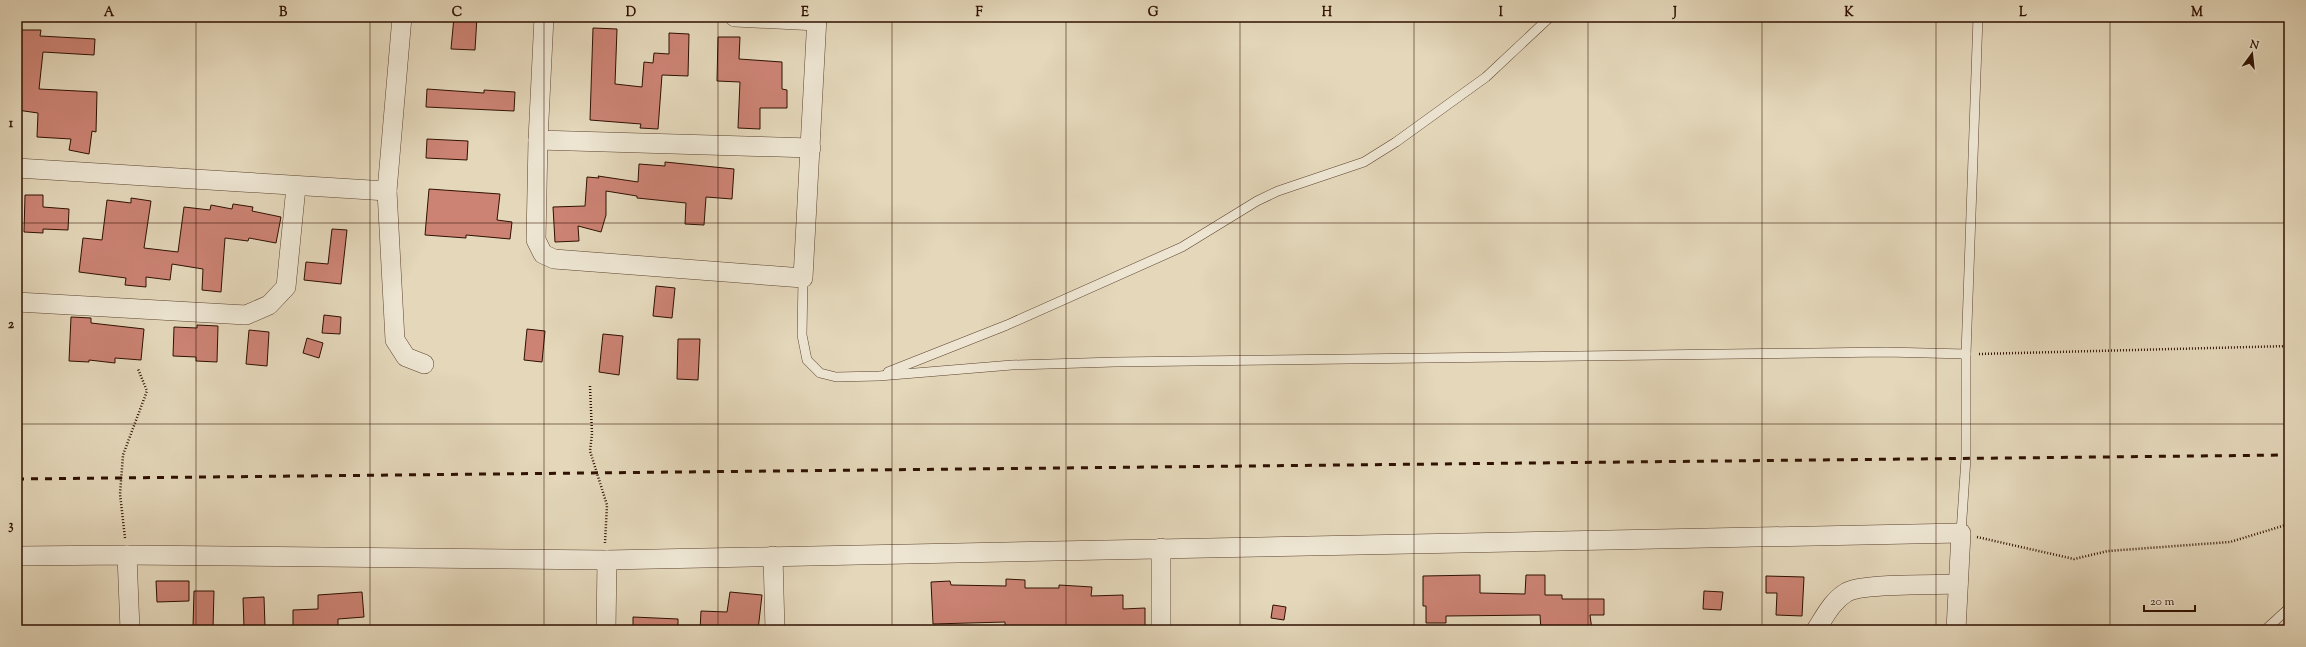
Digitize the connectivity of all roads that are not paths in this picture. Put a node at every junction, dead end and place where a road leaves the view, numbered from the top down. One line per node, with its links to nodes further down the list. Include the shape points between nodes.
1 (402, 17): 11 (street)
2 (544, 17): 7 (street)
3 (735, 17): 6 (street)
4 (1550, 17): 16 (lane, via 1486,77 1402,138 1364,162 1278,191 1182,247 1007,325)
5 (1978, 17): 14 (lane)
6 (817, 19): 8 (street)
7 (538, 140): 8 (street); 12 (street, via 536,240 543,254 554,259)
8 (811, 148): 12 (street)
9 (17, 168): 10 (street)
10 (296, 187): 11 (street); 13 (street, via 286,287 269,305 246,315)
11 (387, 191): 15 (street, via 395,340 406,357)
12 (803, 278): 16 (lane, via 802,335 807,360 820,372 836,377)
13 (17, 302)
14 (1966, 354): 16 (lane, via 1886,352 1115,362 1012,365); 17 (lane, via 1966,458)
15 (424, 364)
16 (879, 376)
17 (1961, 534): 18 (street); 23 (street)
18 (1161, 548): 21 (street); 28 (street)
19 (127, 555): 20 (street); 22 (street); 25 (street)
20 (17, 556)
21 (773, 556): 22 (street); 27 (street)
22 (607, 560): 26 (street)
23 (1958, 584): 29 (street, via 1848,591 1836,601); 30 (street)
24 (2289, 608): 31 (lane)
25 (130, 630)
26 (606, 630)
27 (775, 630)
28 (1161, 630)
29 (1816, 630)
30 (1956, 630)
31 (2265, 630)

